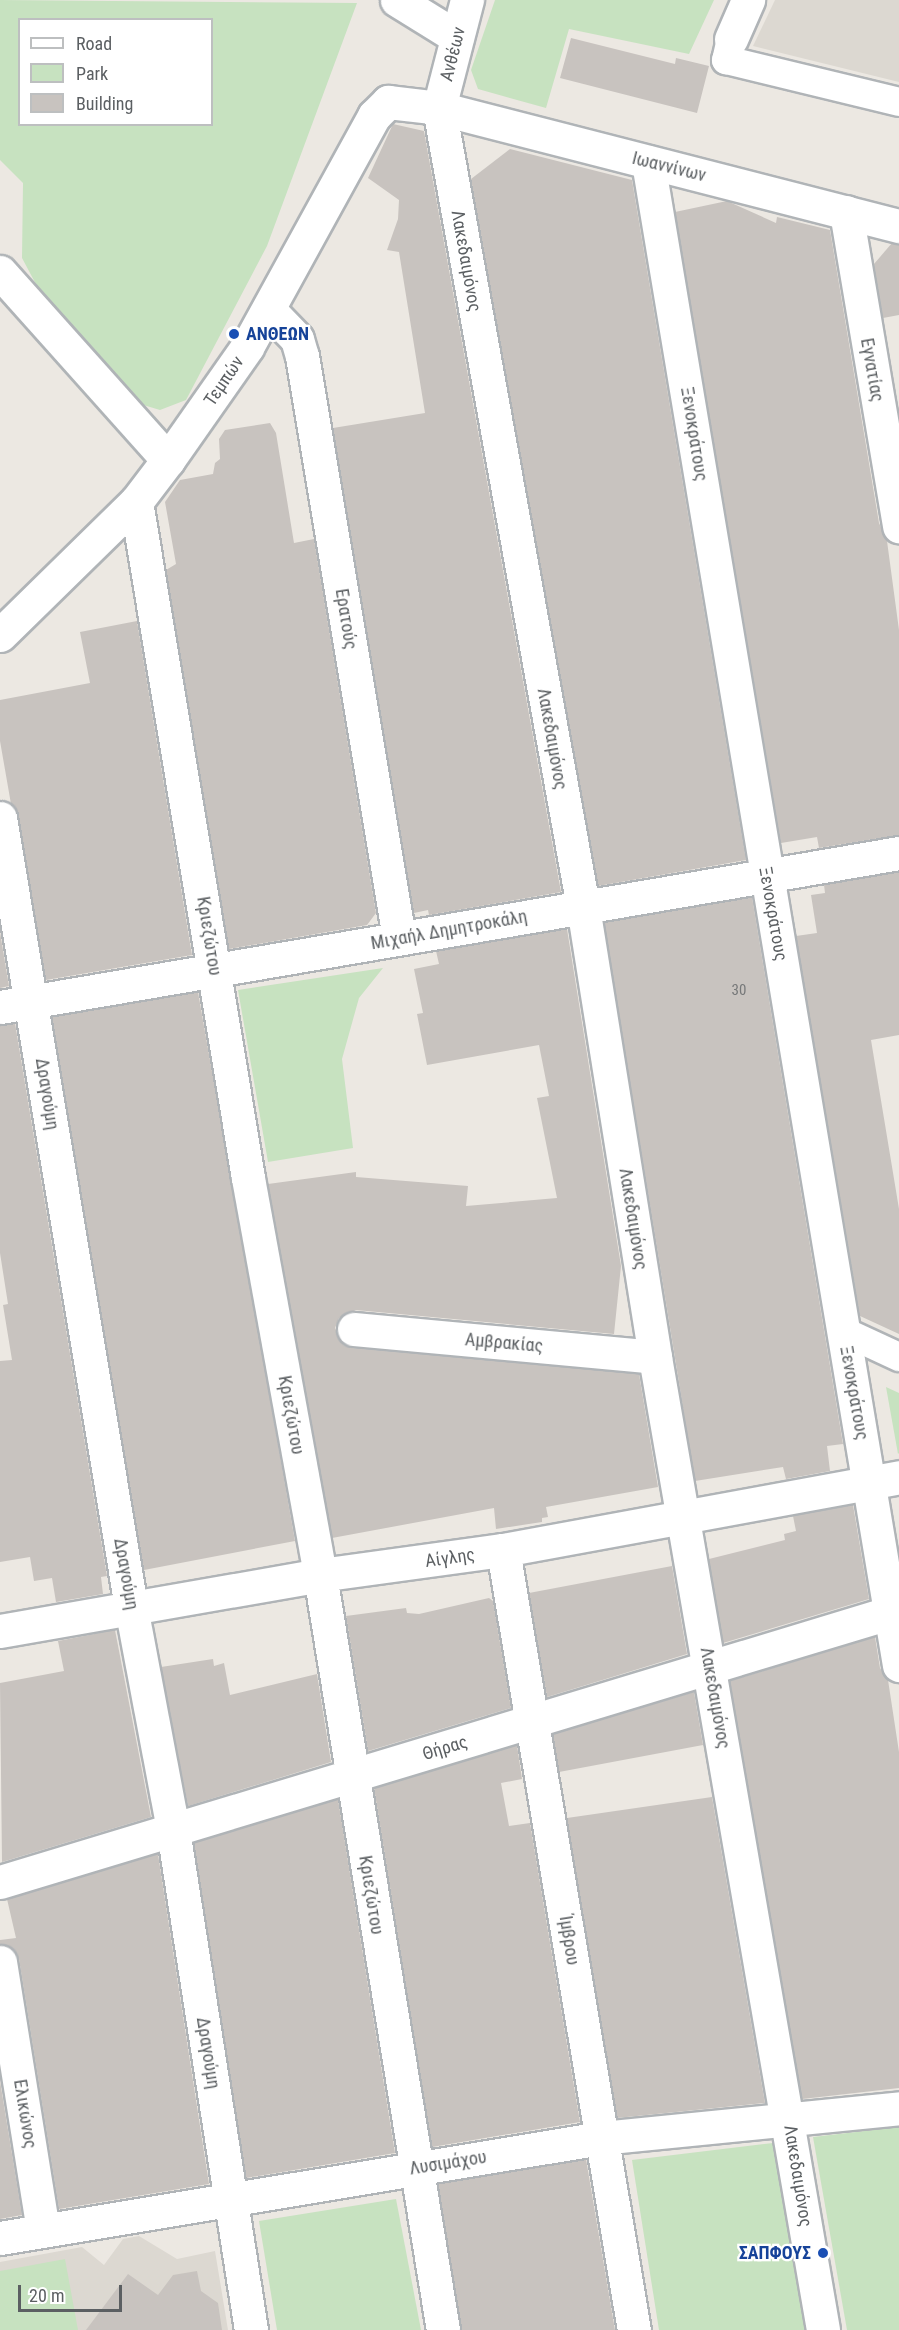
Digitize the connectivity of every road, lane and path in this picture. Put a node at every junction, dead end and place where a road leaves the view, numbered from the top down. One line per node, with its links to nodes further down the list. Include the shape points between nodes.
1 (397, 0): 4 (street)
2 (466, 0): 4 (street, Ανθέων)
3 (748, 0): 5 (street)
4 (457, 37): 7 (street, Ανθέων)
5 (731, 39): 6 (street, via 726,60)
6 (899, 102)
7 (439, 108): 8 (street, Ιωαννίνων); 12 (street, Τεμπών, via 394,101 378,111); 20 (street, Λακεδαιμόνος)
8 (648, 162): 9 (street, Ιωαννίνων); 19 (street, Ξενοκράτους)
9 (846, 212): 10 (street, Ιωαννίνων); 15 (street, Εγνατίας)
10 (899, 226)
11 (0, 272): 13 (street)
12 (269, 310): 13 (street, Τεμπών); 21 (street, Ερατούς, via 297,339 302,356)
13 (168, 460): 14 (street, Τεμπών)
14 (136, 502): 16 (street, Τεμπών); 22 (street, Κριεζώτου)
15 (899, 527)
16 (0, 635)
17 (0, 818): 23 (street, Δραγούμη)
18 (899, 853): 19 (street, Μιχαήλ Δημητροκάλη)
19 (767, 876): 20 (street, Μιχαήλ Δημητροκάλη); 25 (street, Ξενοκράτους)
20 (583, 907): 21 (street, Μιχαήλ Δημητροκάλη); 26 (street, Λακεδαιμόνος)
21 (399, 938): 22 (street, Μιχαήλ Δημητροκάλη)
22 (215, 970): 23 (street, Μιχαήλ Δημητροκάλη); 31 (street, Κριεζώτου)
23 (16, 1004): 32 (street, Δραγούμη)
24 (354, 1329): 26 (street, Αμβρακίας)
25 (843, 1331): 27 (street); 28 (street, Ξενοκράτους)
26 (655, 1357): 29 (street, Λακεδαιμόνος)
27 (899, 1357)
28 (884, 1480): 29 (street, Αίγλης); 33 (street, Ξενοκράτους)
29 (684, 1517): 30 (street, Αίγλης); 36 (street, Λακεδαιμόνος)
30 (503, 1550): 31 (street, Αίγλης); 37 (street, Ίμβρου)
31 (320, 1575): 32 (street, Αίγλης); 38 (street, Κριεζώτου)
32 (131, 1607): 34 (street, Αίγλης); 39 (street, Δραγούμη)
33 (890, 1613): 35 (street, Ξενοκράτους); 36 (street, Θήρας)
34 (0, 1631)
35 (899, 1665)
36 (709, 1668): 37 (street, Θήρας); 43 (street, Λακεδαιμόνος)
37 (534, 1721): 38 (street, Θήρας); 44 (street, Ίμβρου)
38 (351, 1776): 39 (street, Θήρας); 45 (street, Κριεζώτου)
39 (173, 1830): 40 (street, Θήρας); 46 (street, Δραγούμη)
40 (0, 1882)
41 (0, 1962): 47 (street, Ελικώνος)
42 (899, 2108): 43 (street, Λυσιμάχου)
43 (789, 2121): 44 (street, Λυσιμάχου); 52 (street, Λακεδαιμόνος)
44 (601, 2138): 45 (street, Λυσιμάχου); 51 (street, Ίμβρου)
45 (415, 2169): 46 (street, Λυσιμάχου); 50 (street, Κριεζώτου)
46 (230, 2199): 47 (street, Λυσιμάχου); 49 (street, Δραγούμη)
47 (43, 2231): 48 (street, Λυσιμάχου)
48 (0, 2238)
49 (251, 2330)
50 (443, 2330)
51 (634, 2330)
52 (823, 2330)

